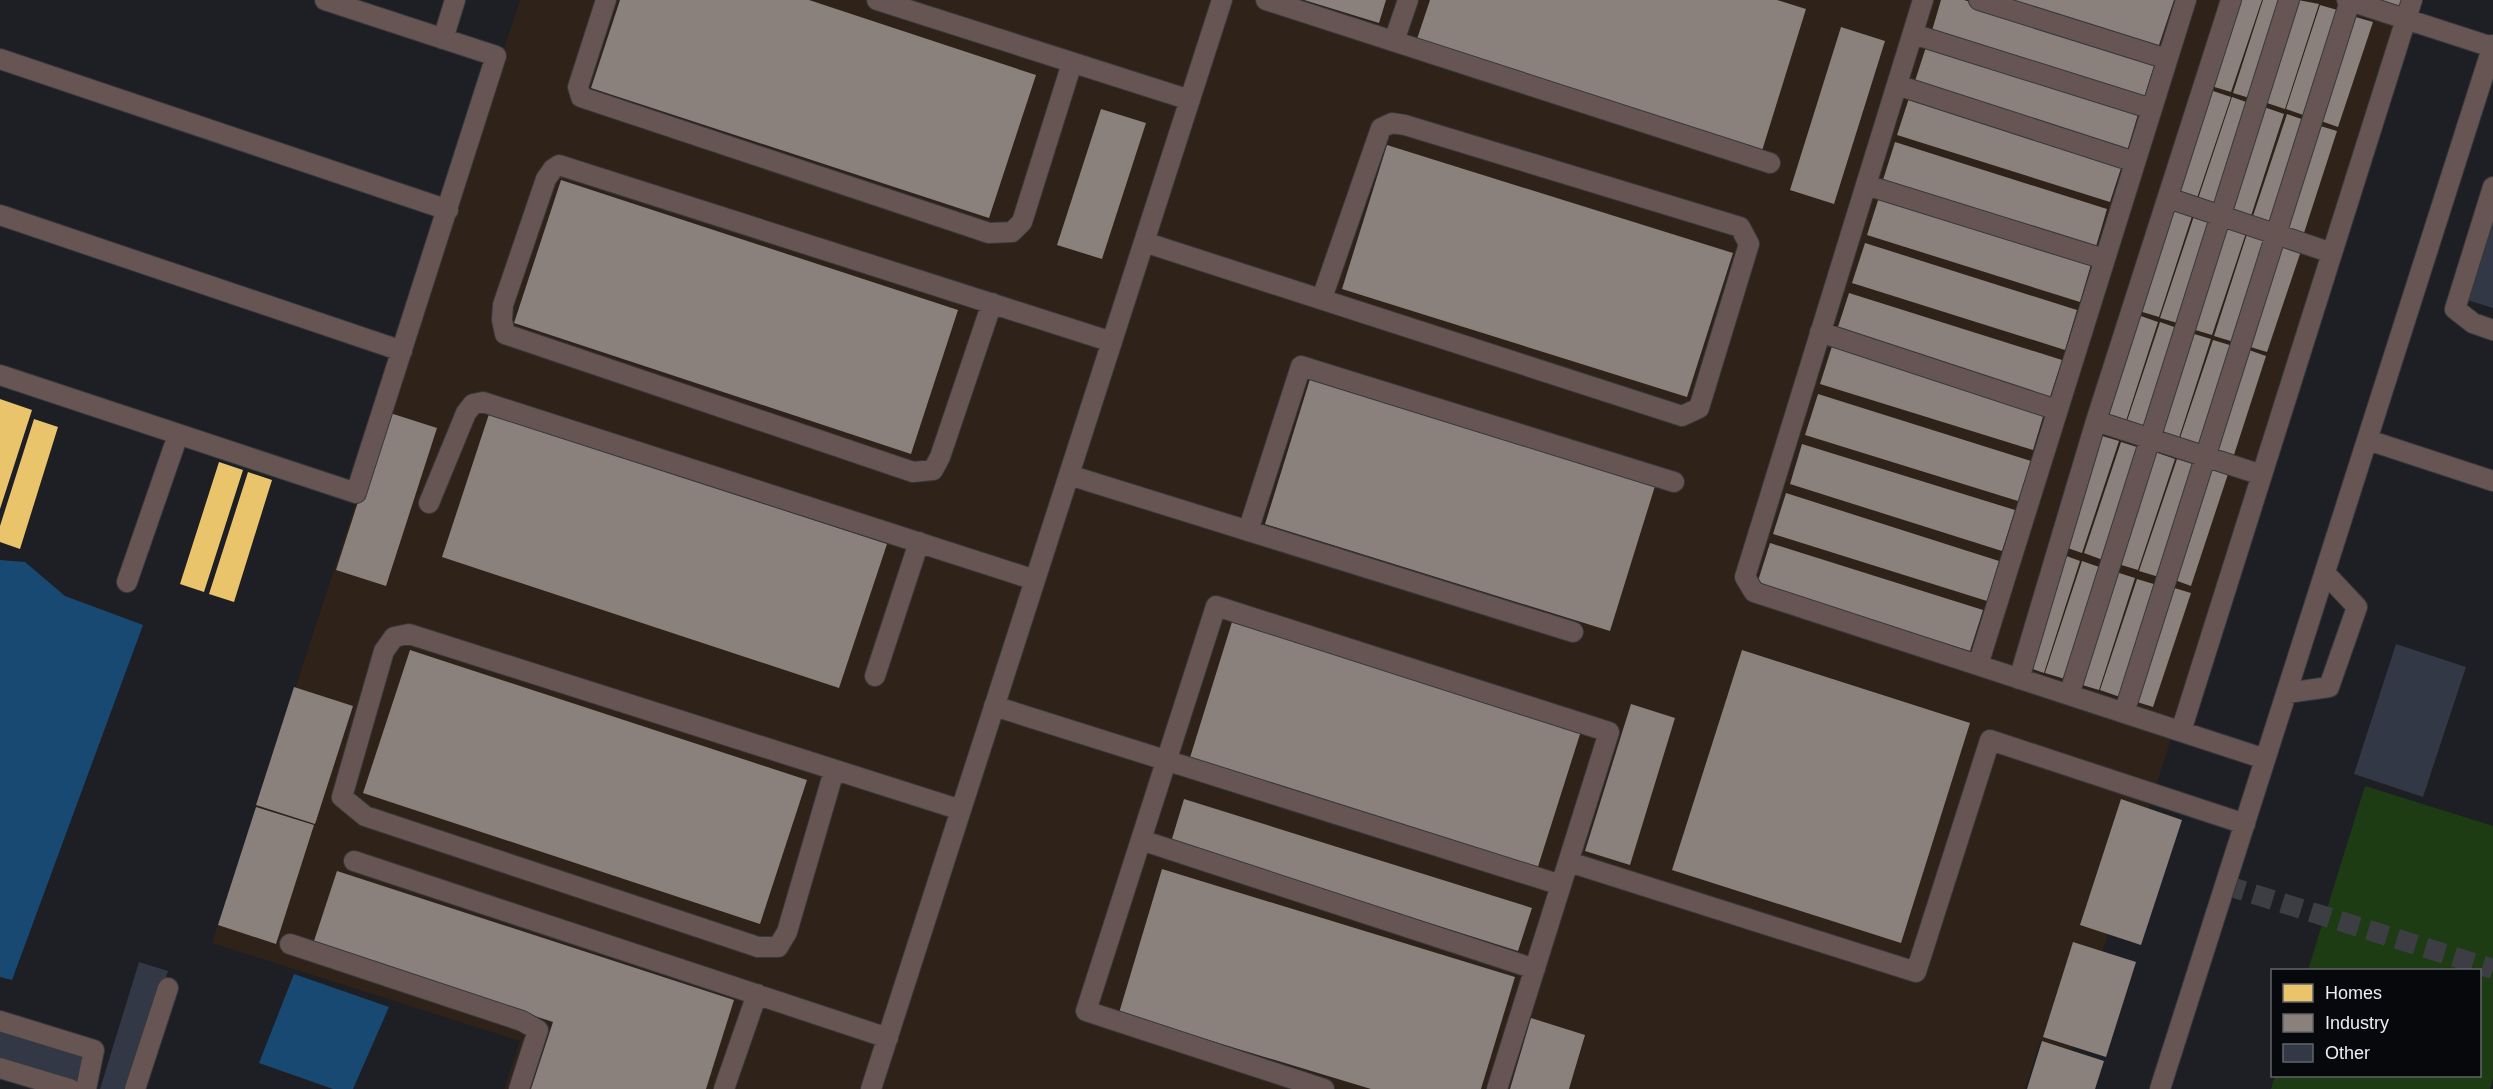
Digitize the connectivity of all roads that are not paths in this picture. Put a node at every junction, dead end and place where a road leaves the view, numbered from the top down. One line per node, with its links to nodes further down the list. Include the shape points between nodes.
1 (325, 0): 17 (street)
2 (455, 0): 17 (street)
3 (606, 0): 22 (street, via 578,87 587,101 989,233 1012,232 1022,222)
4 (877, 0): 22 (street)
5 (1222, 0): 24 (street)
6 (1266, 0): 18 (street)
7 (1408, 0): 18 (street)
8 (1923, 0): 16 (street)
9 (1979, 0): 21 (street)
10 (2186, 0): 21 (street)
11 (2231, 0): 30 (street)
12 (2289, 0): 33 (street)
13 (2349, 0): 15 (street); 34 (street)
14 (2412, 0): 15 (street)
15 (2406, 19): 19 (street); 36 (street)
16 (1913, 34): 23 (street); 25 (street)
17 (443, 39): 31 (street, via 496,56)
18 (1394, 41): 27 (street)
19 (2493, 46): 49 (street)
20 (0, 59): 31 (street)
21 (2167, 59): 25 (street)
22 (1072, 63): 24 (street)
23 (1897, 85): 26 (street); 28 (street)
24 (1190, 100): 35 (street)
25 (2152, 109): 26 (street)
26 (2135, 162): 37 (street)
27 (1770, 163)
28 (1866, 185): 37 (street); 41 (street)
29 (2493, 187): 40 (street, via 2455,309 2473,323)
30 (2168, 198): 33 (street); 46 (street)
31 (448, 210): 43 (street)
32 (0, 215): 43 (street)
33 (2220, 216): 34 (street); 48 (street)
34 (2276, 234): 36 (street); 50 (street)
35 (1144, 242): 38 (street); 42 (street)
36 (2332, 253): 52 (street)
37 (2104, 259): 45 (street)
38 (1322, 298): 38 (street, via 1381,128 1392,123 1740,227 1749,244 1699,408 1682,416)
39 (992, 303): 39 (street, via 559,165 546,179 503,305 502,320 505,334 913,472 933,470 940,457); 42 (street)
40 (2493, 330)
41 (1820, 332): 45 (street); 62 (street, via 1745,577 1754,592)
42 (1112, 342): 51 (street)
43 (402, 351): 47 (street, via 356,493)
44 (0, 375): 47 (street)
45 (2057, 410): 62 (street)
46 (2096, 421): 48 (street); 64 (street)
47 (178, 435): 60 (street)
48 (2149, 438): 50 (street); 66 (street)
49 (2368, 440): 53 (street); 58 (street)
50 (2206, 457): 52 (street); 68 (street)
51 (1069, 475): 56 (street); 59 (street)
52 (2262, 475): 69 (street)
53 (2493, 481)
54 (1674, 482): 56 (street, via 1301,366)
55 (429, 503): 57 (street, via 466,413 473,404 483,402)
56 (1248, 531): 61 (street)
57 (919, 542): 59 (street); 63 (street)
58 (2325, 573): 65 (street); 65 (street, via 2357,607 2329,687)
59 (1035, 580): 67 (street)
60 (127, 582)
61 (1573, 632)
62 (1978, 665): 64 (street)
63 (875, 676)
64 (2019, 679): 66 (street)
65 (2287, 693): 70 (street)
66 (2069, 695): 68 (street)
67 (994, 706): 71 (street); 73 (street)
68 (2124, 713): 69 (street)
69 (2181, 731): 70 (street)
70 (2265, 759): 74 (street)
71 (1166, 761): 75 (street); 77 (street, via 1216,606 1610,732); 78 (street)
72 (834, 771): 72 (street, via 409,634 394,636 384,651 342,797 365,816 758,947 778,947 786,932); 73 (street)
73 (961, 810): 84 (street)
74 (2245, 824): 77 (street, via 1990,740 1916,972); 94 (street)
75 (1141, 840): 80 (street); 92 (street, via 1086,1011)
76 (354, 861): 82 (street)
77 (1569, 862): 78 (street)
78 (1561, 885): 80 (street)
79 (290, 944): 89 (street, via 522,1021 538,1030)
80 (1534, 969): 93 (street)
81 (168, 988): 88 (street)
82 (757, 994): 84 (street); 90 (street)
83 (0, 1022): 87 (street, via 94,1050)
84 (888, 1038): 91 (street)
85 (0, 1068): 86 (street)
86 (70, 1089)
87 (86, 1089)
88 (135, 1089)
89 (519, 1089)
90 (724, 1089)
91 (871, 1089)
92 (1324, 1089)
93 (1497, 1089)
94 (2160, 1089)

